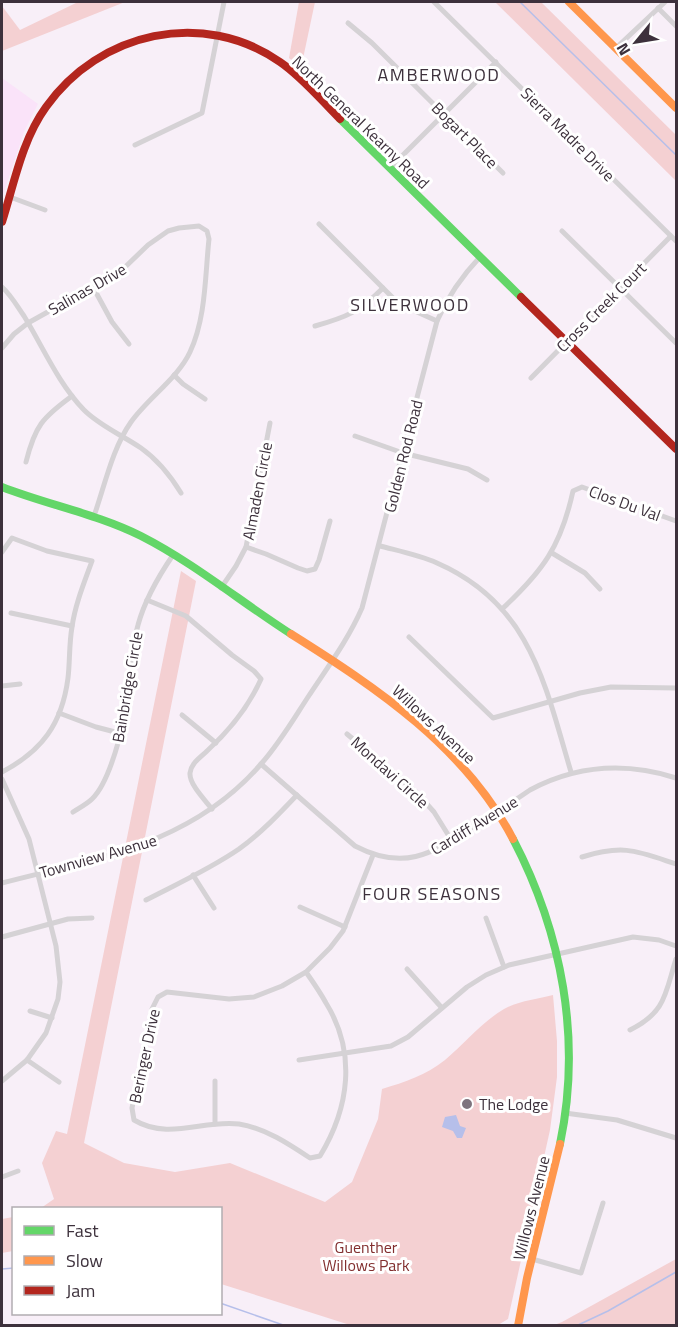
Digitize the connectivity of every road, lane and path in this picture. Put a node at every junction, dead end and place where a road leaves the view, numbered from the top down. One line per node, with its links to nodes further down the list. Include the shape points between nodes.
1 (224, 2): 8 (street)
2 (434, 2): 10 (street, Sierra Madre Drive)
3 (569, 2): 9 (street)
4 (665, 2): 5 (street)
5 (658, 8): 7 (street); 9 (street)
6 (348, 23): 12 (street, Bogart Place)
7 (676, 26)
8 (218, 35): 13 (street, via 202,113); 14 (street, North General Kearny Road, via 279,61); 16 (street, North General Kearny Road, via 184,32 142,37 106,51 86,64 58,91 39,117)
9 (616, 48): 11 (street)
10 (496, 62): 12 (street); 21 (street, Sierra Madre Drive)
11 (676, 108)
12 (444, 114): 14 (street); 15 (street, Bogart Place)
13 (135, 145)
14 (390, 168): 23 (street, North General Kearny Road)
15 (503, 173)
16 (10, 197): 17 (street); 18 (street, North General Kearny Road)
17 (45, 210)
18 (2, 222)
19 (319, 224): 26 (street)
20 (562, 231): 27 (street)
21 (671, 236): 22 (street, Sierra Madre Drive); 27 (street, Cross Creek Court)
22 (676, 241)
23 (480, 257): 28 (street, Golden Rod Road, via 459,279); 31 (street, North General Kearny Road)
24 (2, 287): 29 (street)
25 (93, 287): 29 (street, Salinas Drive); 33 (street); 35 (street, Salinas Drive, via 121,271 168,231 200,226 207,231 203,308 190,352)
26 (384, 288): 28 (street, via 406,307); 30 (street, via 360,310)
27 (620, 288): 31 (street, Cross Creek Court); 32 (street)
28 (437, 321): 43 (street, Golden Rod Road)
29 (28, 323): 34 (street, Salinas Drive); 37 (street)
30 (315, 326)
31 (566, 342): 36 (street, Cross Creek Court); 42 (street, North General Kearny Road)
32 (676, 343)
33 (129, 344)
34 (2, 348)
35 (174, 375): 38 (street); 41 (street, via 144,405)
36 (531, 378)
37 (72, 396): 41 (street, via 98,422); 44 (street, via 38,426)
38 (205, 399)
39 (270, 423): 52 (street, Almaden Circle)
40 (354, 436): 43 (street)
41 (123, 437): 47 (street, via 154,458); 48 (street)
42 (676, 449)
43 (403, 453): 45 (street, via 468,469); 51 (street, Golden Rod Road)
44 (26, 462)
45 (487, 480)
46 (2, 487): 48 (street, Willows Avenue)
47 (181, 493)
48 (94, 516): 55 (street, Willows Avenue)
49 (330, 521): 52 (street, via 315,569 307,571)
50 (676, 521): 54 (street, Clos Du Val, via 582,487 573,491)
51 (380, 546): 59 (street, via 439,564 474,585); 63 (street, Golden Rod Road, via 362,608)
52 (246, 547): 56 (street, Almaden Circle)
53 (2, 552): 61 (street, via 12,538 92,561)
54 (552, 553): 57 (street, via 585,573); 59 (street)
55 (173, 555): 56 (street, Willows Avenue); 58 (street, Bainbridge Circle)
56 (221, 588): 63 (street, Willows Avenue)
57 (600, 589)
58 (147, 600): 70 (street, Bainbridge Circle, via 133,645 129,692); 72 (street, via 186,616 261,679 240,715)
59 (502, 609): 67 (street, via 534,657)
60 (11, 614): 61 (street)
61 (72, 626): 68 (street, via 68,679)
62 (409, 637): 67 (street, via 493,718)
63 (332, 660): 73 (street, Townview Avenue); 81 (street, Willows Avenue, via 377,690 436,740 468,773)
64 (20, 684): 65 (street)
65 (2, 686)
66 (676, 688): 67 (street, via 610,687)
67 (550, 702): 75 (street)
68 (59, 713): 70 (street); 74 (street, via 36,750)
69 (182, 715): 72 (street)
70 (119, 733): 80 (street, Bainbridge Circle, via 100,789)
71 (347, 734): 82 (street, Mondavi Circle, via 416,792)
72 (216, 743): 79 (street, via 193,765 190,774)
73 (261, 764): 78 (street, Cardiff Avenue); 79 (street, Townview Avenue)
74 (2, 772)
75 (571, 772): 76 (street, Cardiff Avenue, via 620,767 657,771); 81 (street, Cardiff Avenue, via 545,782)
76 (676, 778)
77 (2, 779): 86 (street, via 22,820)
78 (297, 795): 83 (street, Cardiff Avenue, via 355,846); 87 (street, via 240,848)
79 (212, 809): 86 (street, Townview Avenue, via 147,843)
80 (73, 812)
81 (496, 812): 82 (street, Cardiff Avenue); 98 (street, Willows Avenue, via 531,875)
82 (452, 841): 83 (street, Cardiff Avenue, via 417,857)
83 (373, 855): 95 (street, Beringer Drive)
84 (582, 857): 85 (street, via 616,849)
85 (676, 864)
86 (38, 874): 88 (street, Townview Avenue); 94 (street)
87 (193, 875): 89 (street); 91 (street)
88 (2, 883)
89 (146, 900)
90 (300, 907): 95 (street)
91 (214, 908)
92 (92, 918): 94 (street)
93 (486, 918): 100 (street)
94 (51, 924): 96 (street); 105 (street, via 60,982)
95 (345, 927): 102 (street, Beringer Drive)
96 (2, 937)
97 (676, 946): 98 (street, via 633,937)
98 (558, 954): 100 (street); 113 (street, Willows Avenue, via 568,1022)
99 (676, 959): 106 (street, via 659,1008 647,1022)
100 (504, 967): 103 (street, via 467,987)
101 (407, 969): 103 (street)
102 (306, 972): 107 (street, via 327,1003); 114 (street, Beringer Drive, via 254,997 229,999 167,992 158,997 152,1009 132,1108 134,1120 143,1125 181,1130)
103 (442, 1008): 107 (street, via 400,1042)
104 (30, 1011): 105 (street)
105 (52, 1018): 108 (street)
106 (630, 1030)
107 (346, 1053): 109 (street); 114 (street, via 342,1104 321,1156 310,1158 256,1129)
108 (27, 1060): 110 (street); 112 (street)
109 (299, 1060)
110 (2, 1081)
111 (215, 1081): 114 (street)
112 (59, 1082)
113 (565, 1113): 115 (street, via 617,1120); 119 (street, Willows Avenue)
114 (215, 1124)
115 (676, 1138)
116 (18, 1171): 117 (street)
117 (2, 1177)
118 (603, 1203): 119 (street, via 581,1273)
119 (532, 1259): 120 (street, Willows Avenue)
120 (518, 1326)

